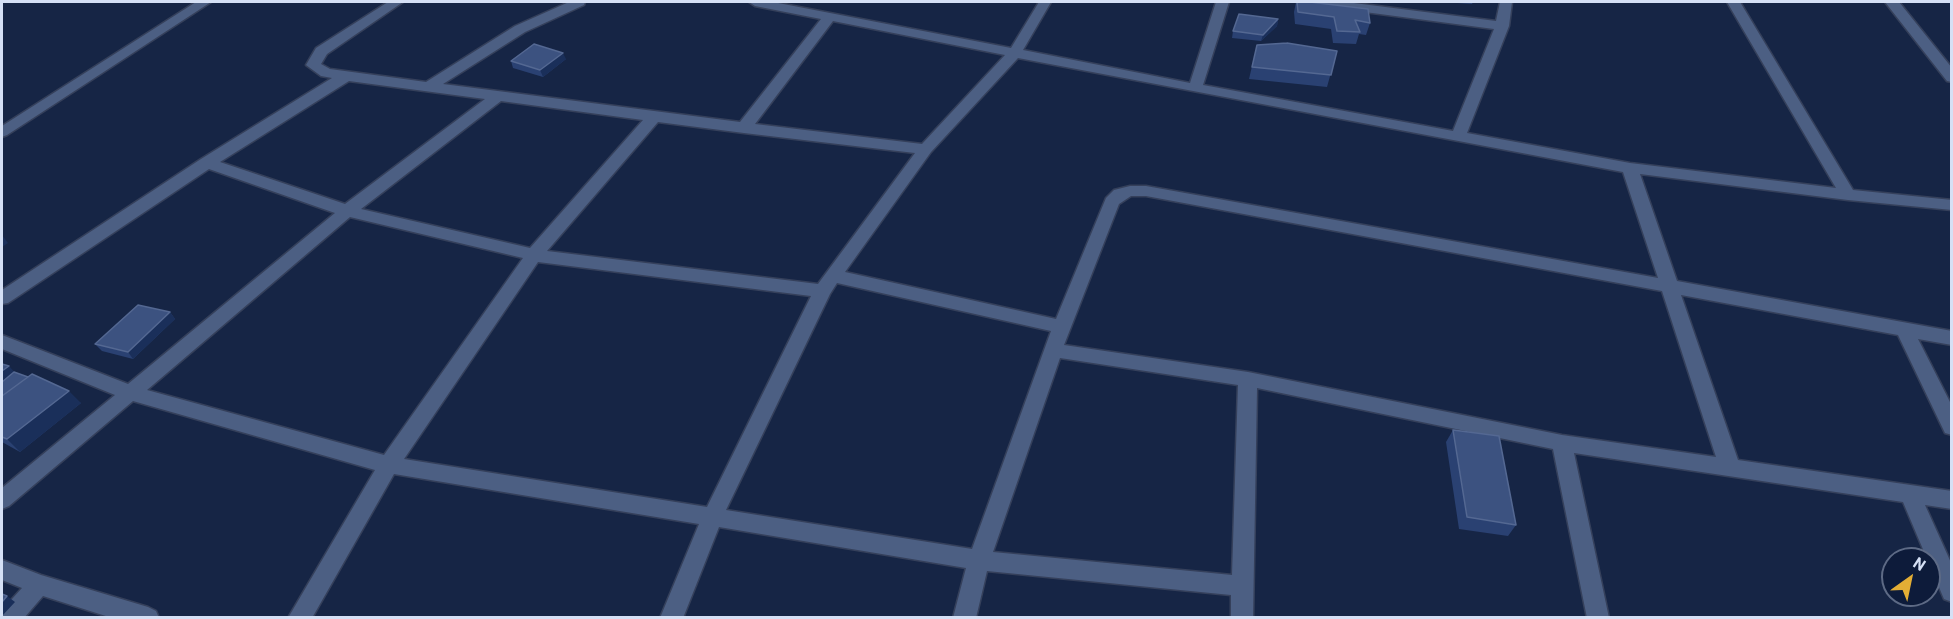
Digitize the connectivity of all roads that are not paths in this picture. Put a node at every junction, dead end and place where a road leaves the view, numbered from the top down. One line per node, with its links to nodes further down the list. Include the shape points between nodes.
1 (204, 2): 21 (street)
2 (396, 2): 14 (street, via 316,58 313,65 317,70)
3 (579, 2): 16 (street, via 520,29)
4 (754, 2): 11 (street)
5 (1045, 2): 13 (street)
6 (1223, 2): 17 (street)
7 (1319, 2): 12 (street)
8 (1506, 2): 12 (street)
9 (1734, 2): 26 (street)
10 (1892, 2): 15 (street)
11 (829, 17): 13 (street); 20 (street)
12 (1502, 26): 22 (street)
13 (1015, 52): 17 (street); 23 (street)
14 (346, 76): 16 (street); 24 (street)
15 (1952, 78)
16 (429, 87): 18 (street)
17 (1195, 88): 22 (street)
18 (498, 96): 19 (street); 28 (street)
19 (654, 117): 20 (street); 29 (street)
20 (744, 128): 23 (street)
21 (2, 132)
22 (1460, 135): 25 (street)
23 (926, 149): 30 (street)
24 (207, 164): 28 (street); 33 (street)
25 (1629, 168): 26 (street); 31 (street)
26 (1848, 195): 27 (street)
27 (1952, 205)
28 (347, 211): 29 (street); 40 (street)
29 (534, 255): 32 (street); 43 (street)
30 (833, 276): 32 (street); 34 (street)
31 (1670, 287): 34 (street, via 1131,191 1112,202); 35 (street); 44 (street)
32 (822, 291): 48 (street)
33 (2, 298)
34 (1063, 327): 38 (street)
35 (1905, 331): 36 (street); 41 (street)
36 (1952, 338)
37 (2, 342): 40 (street)
38 (1053, 350): 39 (street); 49 (street)
39 (1248, 379): 42 (street); 52 (street)
40 (131, 393): 43 (street); 46 (street)
41 (1952, 427)
42 (1562, 443): 44 (street); 60 (street)
43 (389, 465): 48 (street); 56 (street)
44 (1730, 468): 45 (street)
45 (1910, 494): 47 (street); 53 (street)
46 (2, 500)
47 (1952, 500)
48 (713, 516): 49 (street); 57 (street)
49 (979, 560): 52 (street); 58 (street)
50 (2, 570): 51 (street)
51 (39, 585): 54 (street); 55 (street)
52 (1243, 586): 59 (street)
53 (1952, 592)
54 (9, 618)
55 (148, 618)
56 (299, 618)
57 (671, 618)
58 (964, 618)
59 (1242, 618)
60 (1598, 618)

